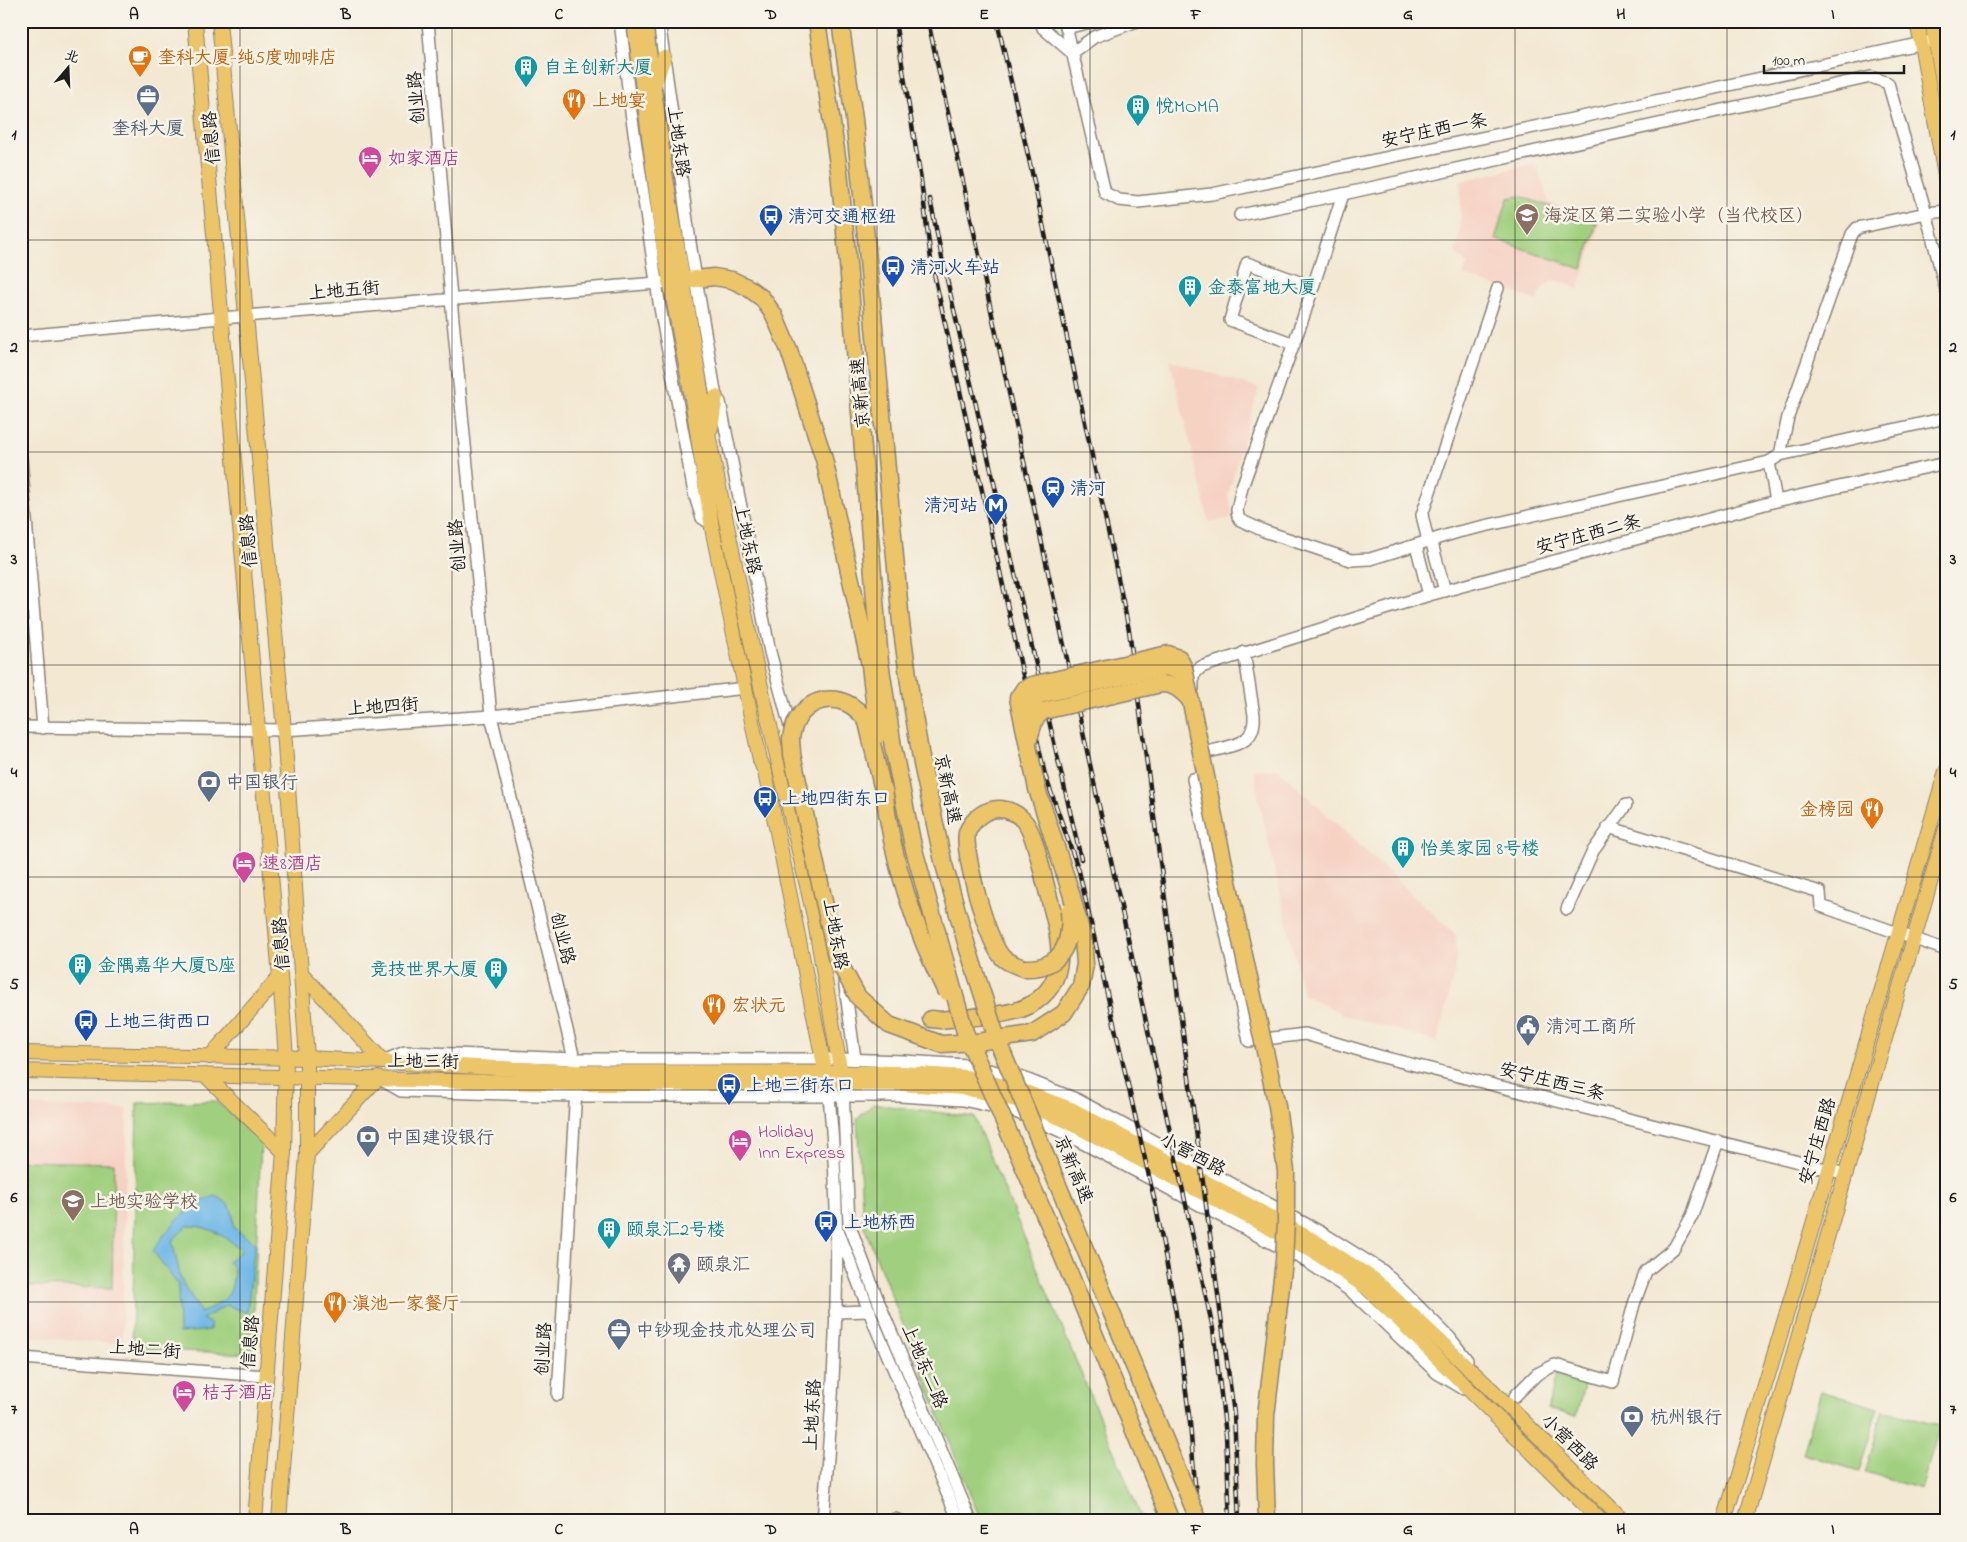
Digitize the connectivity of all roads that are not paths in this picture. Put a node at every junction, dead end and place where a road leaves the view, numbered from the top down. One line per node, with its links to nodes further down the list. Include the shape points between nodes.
1 (195, 21): 33 (main road, 信息路)
2 (219, 21): 32 (main road, 信息路)
3 (428, 21): 31 (street, 创业路)
4 (620, 21): 27 (street)
5 (634, 21): 27 (main road, 上地东路, via 664,250)
6 (645, 21): 20 (main road, 上地东路)
7 (659, 21): 19 (street)
8 (817, 21): 71 (highway, 京新高速, bridge, via 839,171 880,662 913,846)
9 (840, 21): 108 (highway, 京新高速, bridge, via 863,205 906,660 922,764 943,861 998,1042)
10 (1041, 21): 18 (street, via 1043,28)
11 (1095, 21): 15 (street)
12 (1137, 21): 18 (street, via 1094,37)
13 (1916, 21): 17 (main road)
14 (1932, 21): 16 (main road)
15 (1065, 25): 18 (street, 安宁庄西一条)
16 (1941, 39): 17 (street, 安宁庄西一条); 21 (main road)
17 (1920, 44): 18 (street, 安宁庄西一条, via 1212,194 1138,202 1118,200 1105,193); 22 (main road)
18 (1072, 53)
19 (664, 57): 20 (main road); 27 (street)
20 (653, 90): 27 (main road, 上地东路)
21 (1946, 99)
22 (1946, 181)
23 (1343, 194): 25 (street, via 1871,78 1888,83); 26 (street); 28 (street)
24 (1946, 211): 25 (street)
25 (1926, 213): 30 (street); 39 (street, via 1857,228 1852,234 1788,417)
26 (1240, 215)
27 (676, 281): 31 (street, 上地五街); 36 (street); 38 (main road, 上地东路); 49 (main road, 上地东路, via 712,524); 59 (highway, bridge, via 714,277 747,287 762,298 774,315 790,350 824,459 870,664)
28 (1313, 287): 35 (street); 35 (street, via 1247,264 1230,320)
29 (1498, 288): 44 (street, via 1422,515)
30 (1946, 290)
31 (451, 299): 32 (street, 上地五街); 51 (street, 创业路)
32 (246, 316): 33 (street, 上地五街); 54 (main road, 信息路)
33 (221, 318): 34 (street, 上地五街); 55 (main road, 信息路)
34 (21, 336)
35 (1294, 344): 45 (street, via 1242,487 1238,517 1264,530 1351,560 1370,559)
36 (716, 397): 38 (main road); 76 (street, via 722,410 770,652 784,700 833,919)
37 (1946, 418): 39 (street)
38 (709, 439): 83 (main road, 上地东路, via 755,661 814,916)
39 (1780, 456): 41 (street)
40 (21, 458): 53 (street)
41 (1769, 462): 43 (street); 44 (street)
42 (1946, 463): 43 (street, 安宁庄西二条)
43 (1776, 501): 46 (street, 安宁庄西二条)
44 (1430, 540): 45 (street); 46 (street)
45 (1416, 545): 47 (street)
46 (1445, 591): 47 (street, 安宁庄西二条)
47 (1429, 595): 48 (street, 安宁庄西二条)
48 (1244, 652): 57 (street, via 1255,725 1252,734 1247,740); 57 (street, 安宁庄西二条, via 1201,667 1193,675 1192,685)
49 (746, 688): 51 (street, 上地四街); 82 (main road, 上地东路)
50 (1191, 701): 56 (highway, bridge, via 1176,687 1161,684 1043,711 1035,719); 56 (highway, bridge, via 1184,668 1179,658 1168,654 1032,685 1018,698); 109 (highway, bridge, via 1277,1106 1286,1171 1284,1261 1266,1416)
51 (491, 716): 54 (street, 上地四街); 85 (street, 创业路)
52 (21, 726): 53 (street, 上地四街)
53 (43, 728): 55 (street, 上地四街)
54 (284, 730): 55 (street, 上地四街); 68 (main road, 信息路)
55 (258, 731): 69 (main road, 信息路)
56 (1028, 744): 63 (highway, bridge, via 1037,789)
57 (1208, 752): 86 (street, 安宁庄西三条, via 1202,777 1194,779 1250,1041 1305,1034 1378,1056)
58 (1946, 771): 65 (main road, 安宁庄西路)
59 (885, 799): 63 (highway, bridge, via 867,722 861,712 841,700 811,705 803,712 791,738 792,754 836,957 858,997 889,1025 942,1044 977,1042 1032,1034 1064,1014 1081,986 1085,964 1083,938); 71 (highway, bridge, via 906,891 932,963)
60 (1626, 805): 61 (street)
61 (1608, 827): 64 (street, via 1593,851); 65 (street, via 1820,892 1821,906)
62 (1946, 828): 66 (main road, 安宁庄西路)
63 (1060, 862): 70 (highway, bridge, via 1068,896 1068,938 1064,949 1046,966 1024,968 1003,959 991,939 967,850 971,824 984,812 1002,809 1022,818 1032,835 1059,941 1059,960 1055,980 1049,991 1029,1006 1009,1012)
64 (1568, 908)
65 (1898, 934): 66 (street); 89 (main road, 安宁庄西路)
66 (1915, 939): 67 (street); 90 (main road, 安宁庄西路)
67 (1946, 950)
68 (302, 974): 75 (main road, 信息路); 77 (main road)
69 (280, 976): 73 (main road); 74 (main road, 信息路)
70 (931, 1019)
71 (965, 1032): 107 (highway, 京新高速, bridge, via 1060,1250)
72 (21, 1053): 73 (main road)
73 (210, 1057): 74 (main road, 上地三街)
74 (286, 1058): 75 (main road, 上地三街); 80 (main road, 信息路)
75 (308, 1058): 77 (main road, 上地三街); 81 (main road, 信息路)
76 (855, 1059): 83 (street, 小营西路); 97 (street, 小营西路, via 967,1064 1023,1078 1076,1099 1324,1234 1383,1271 1450,1338)
77 (383, 1061): 85 (main road, 上地三街)
78 (21, 1071): 79 (main road)
79 (205, 1075): 80 (main road); 87 (main road)
80 (286, 1077): 81 (main road, 上地三街); 87 (main road, 信息路)
81 (308, 1077): 84 (main road, 上地三街); 88 (main road, 信息路)
82 (826, 1077): 83 (main road, 小营西路); 83 (street, 小营西路); 85 (main road, 上地三街); 85 (street, 上地三街); 92 (street)
83 (841, 1077): 91 (street, 上地东路); 97 (main road, 小营西路, via 900,1072 966,1077 1019,1090 1071,1109 1318,1243 1375,1280); 110 (main road, 小营西路, via 965,1088 1016,1100 1065,1120 1311,1250 1367,1288)
84 (378, 1078): 85 (main road, 上地三街); 88 (main road)
85 (575, 1078): 98 (street, 创业路)
86 (1718, 1141): 89 (street, 安宁庄西三条); 99 (street, via 1692,1216 1674,1248 1646,1271 1613,1382 1554,1365 1538,1374)
87 (284, 1152): 96 (main road, 信息路)
88 (307, 1154): 101 (main road)
89 (1828, 1169): 90 (street, 安宁庄西三条); 112 (main road, 安宁庄西路)
90 (1846, 1174): 113 (main road, 安宁庄西路)
91 (849, 1224): 92 (street); 106 (street, 上地东二路)
92 (837, 1227): 93 (street, 上地东二路); 94 (street, 上地东路)
93 (870, 1311): 94 (street); 105 (street, 上地东二路)
94 (835, 1312): 102 (street, 上地东路)
95 (21, 1358): 96 (street, 上地二街)
96 (266, 1376): 100 (main road, 信息路)
97 (1491, 1388): 111 (main road, 小营西路)
98 (558, 1395)
99 (1516, 1396)
100 (255, 1521)
101 (279, 1521)
102 (823, 1521)
103 (891, 1521): 104 (street)
104 (900, 1521)
105 (959, 1521)
106 (971, 1521)
107 (1171, 1521)
108 (1199, 1521)
109 (1267, 1521)
110 (1601, 1521)
111 (1624, 1521)
112 (1724, 1521)
113 (1745, 1521)

